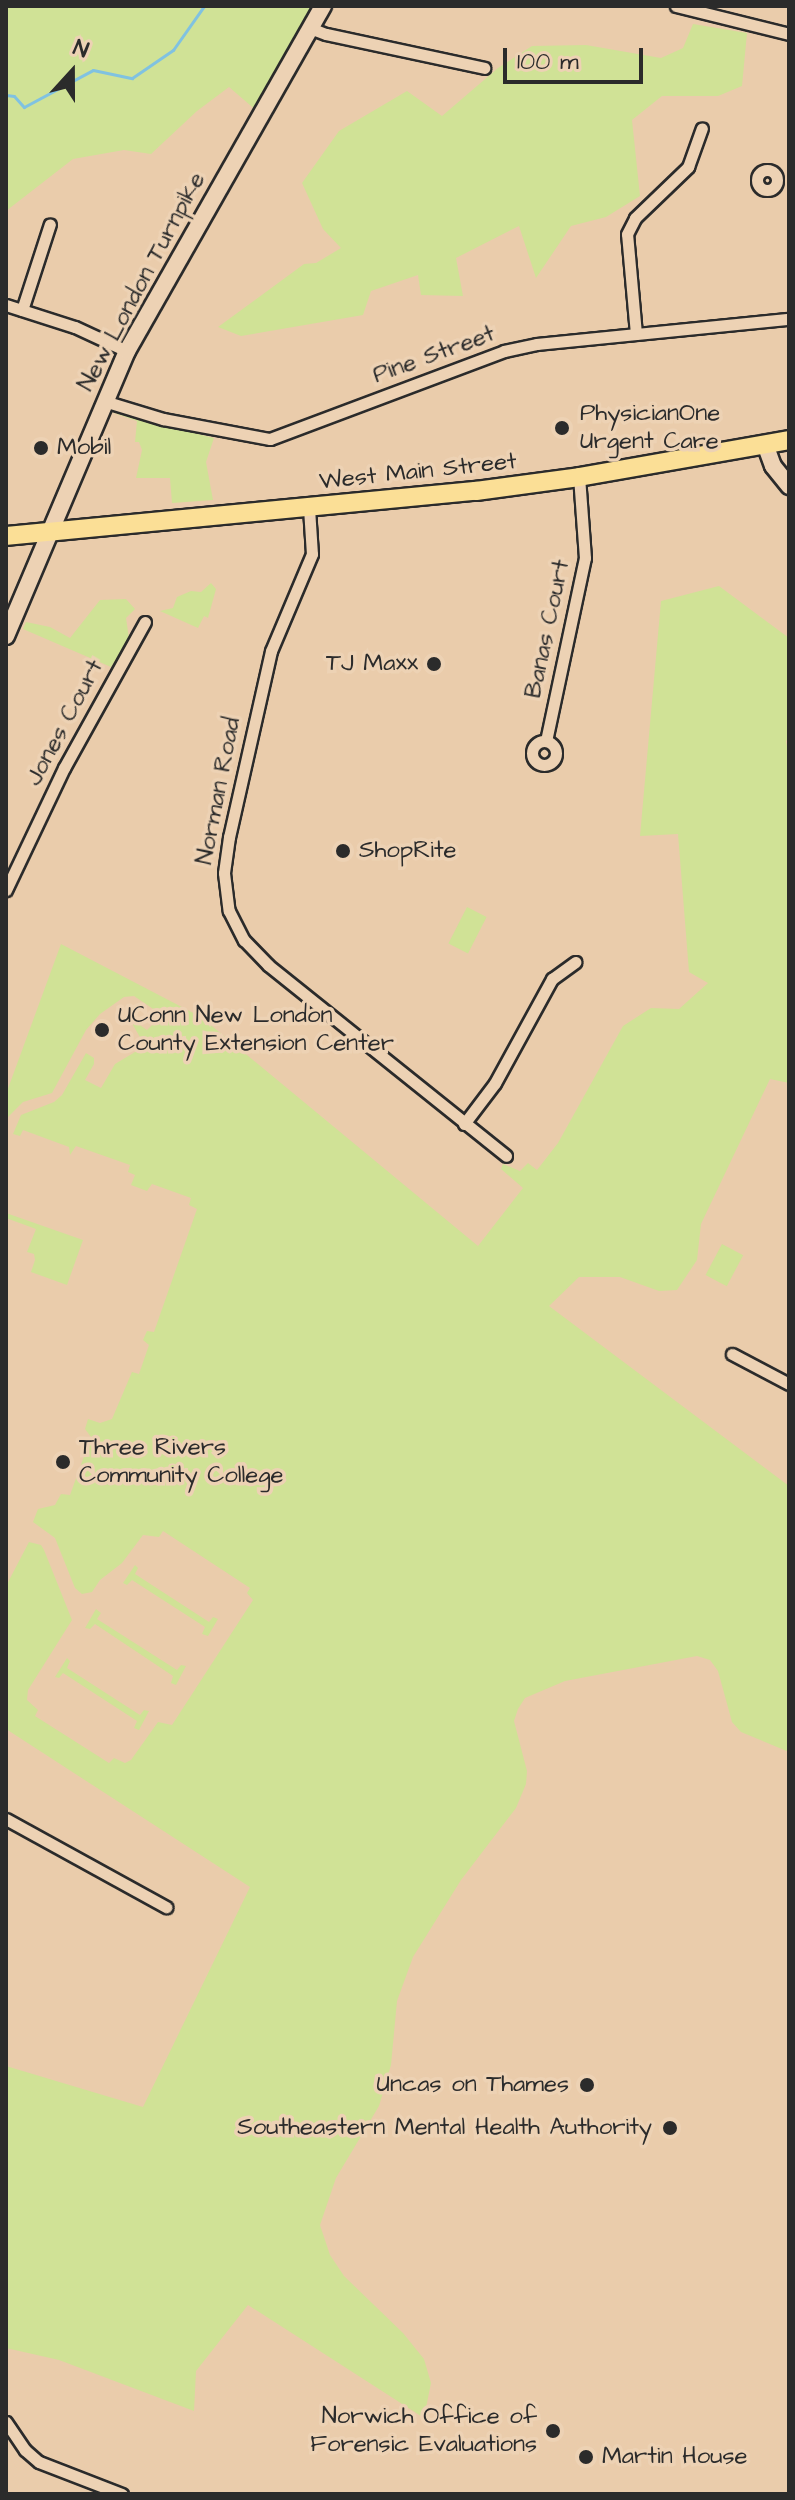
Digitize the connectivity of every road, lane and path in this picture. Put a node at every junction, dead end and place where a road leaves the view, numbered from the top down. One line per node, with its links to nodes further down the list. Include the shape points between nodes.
1 (323, 6): 3 (main road, New London Turnpike)
2 (676, 6): 4 (street)
3 (310, 28): 5 (street); 12 (main road, New London Turnpike)
4 (789, 34)
5 (484, 68)
6 (702, 128): 11 (street, via 688,167 635,218 627,234)
7 (50, 224): 9 (street)
8 (6, 305): 9 (street)
9 (22, 310): 12 (street)
10 (789, 319): 11 (street, Pine Street)
11 (636, 334): 13 (street, Pine Street, via 504,351 270,439 163,419)
12 (127, 351): 13 (main road, New London Turnpike)
13 (104, 401): 19 (main road, New London Turnpike)
14 (789, 440): 15 (main road, West Main Street)
15 (765, 444): 16 (main road, West Main Street); 17 (main road)
16 (579, 477): 18 (main road, West Main Street); 23 (street, Banas Court, via 585,558)
17 (789, 486)
18 (309, 508): 19 (main road, West Main Street); 26 (street, Norman Road, via 312,554 265,673 226,853 227,905 244,940 268,965)
19 (49, 532): 20 (main road, West Main Street); 22 (main road, New London Turnpike)
20 (6, 536)
21 (145, 622): 24 (street, Jones Court, via 64,768)
22 (6, 636)
23 (546, 741)
24 (6, 890)
25 (575, 962): 26 (street, via 552,979 495,1083)
26 (464, 1124): 27 (street, Norman Road)
27 (506, 1156)
28 (732, 1354): 29 (street)
29 (789, 1384)
30 (6, 1819): 31 (street)
31 (166, 1907)
32 (6, 2422): 33 (street, via 39,2462)
33 (122, 2494)

